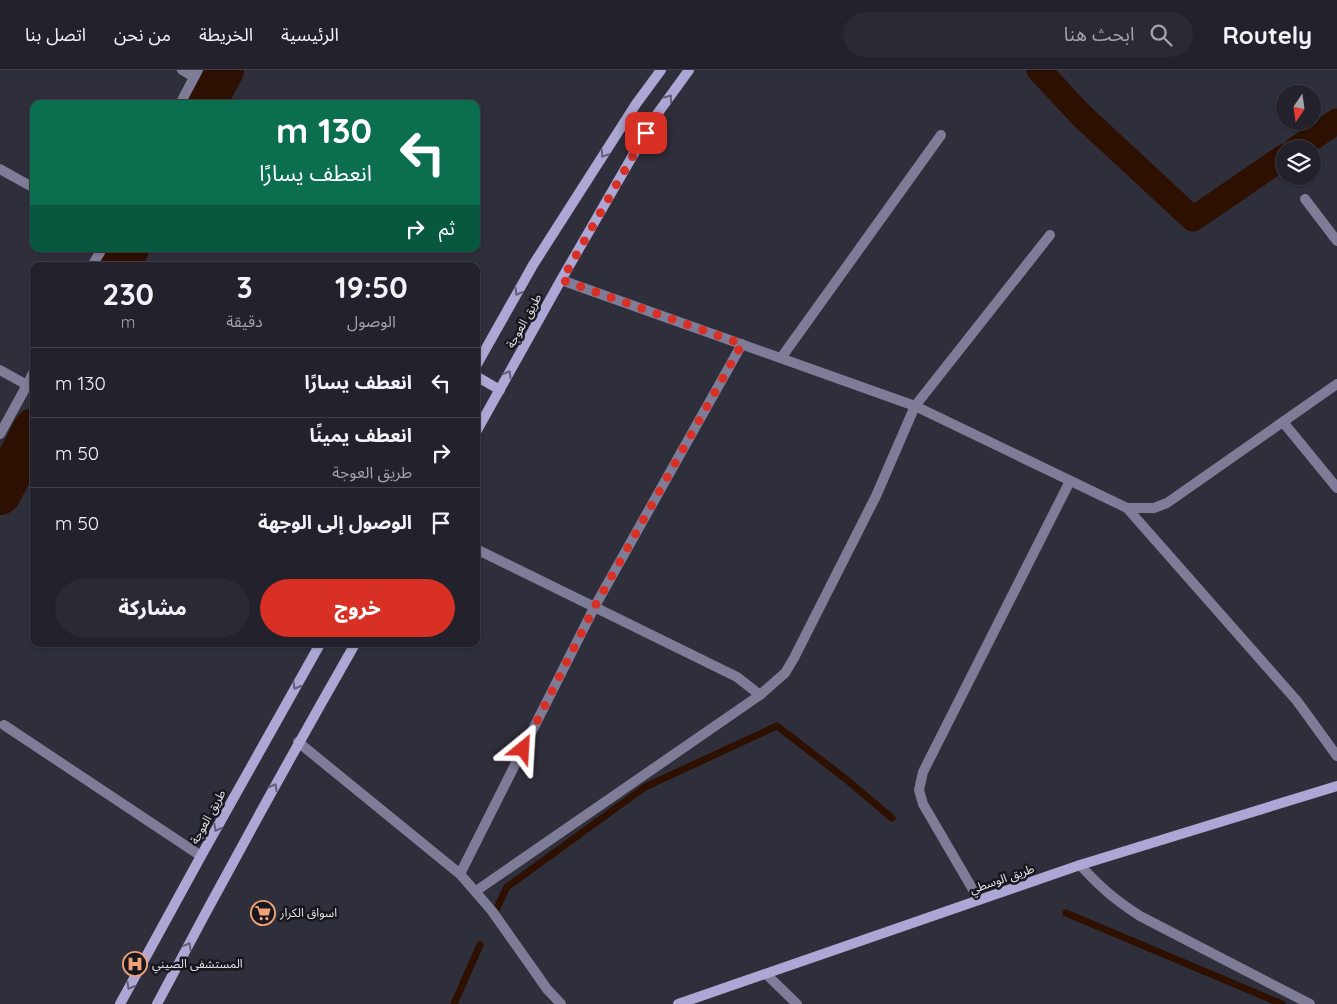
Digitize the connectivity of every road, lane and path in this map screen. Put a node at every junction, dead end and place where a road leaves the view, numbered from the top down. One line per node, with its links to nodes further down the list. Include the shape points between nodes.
1 (182, 70): 4 (street)
2 (661, 70): 15 (main road, طريق العوجة, one-way to 15, via 533,265)
3 (689, 70): 12 (main road, طريق العوجة, one-way to 3, via 656,117)
4 (196, 73): 5 (street)
5 (182, 100)
6 (941, 135): 14 (street)
7 (0, 169): 8 (street)
8 (30, 186)
9 (1305, 199): 11 (street)
10 (1050, 236): 22 (street)
11 (1337, 241)
12 (562, 280): 13 (street); 21 (main road, طريق العوجة, one-way to 12)
13 (742, 344): 14 (street); 30 (street)
14 (781, 358): 22 (street)
15 (480, 359)
16 (0, 370): 19 (street)
17 (30, 378): 19 (street)
18 (480, 378): 21 (main road)
19 (27, 384): 25 (street)
20 (1337, 384): 23 (street)
21 (500, 390): 24 (main road, طريق العوجة)
22 (915, 406): 26 (street); 33 (street, via 876,496 794,658 785,673)
23 (1283, 422): 27 (street); 28 (street, via 1167,503 1154,508)
24 (480, 425)
25 (0, 434)
26 (1070, 481): 28 (street); 42 (street, via 923,772 919,790 923,804)
27 (1337, 488)
28 (1127, 508): 36 (street, via 1297,701)
29 (480, 551): 30 (street)
30 (595, 606): 33 (street, via 737,677); 40 (street)
31 (318, 647): 38 (main road, طريق العوجة, one-way to 38)
32 (353, 647): 35 (main road)
33 (760, 695): 41 (street)
34 (4, 725): 38 (street)
35 (298, 742): 40 (street); 45 (main road, one-way to 35)
36 (1337, 756)
37 (1337, 786): 39 (main road, طريق الوسطي)
38 (201, 856): 44 (main road, طريق العوجة, one-way to 44)
39 (1080, 865): 42 (main road, طريق الوسطي); 49 (street, via 1118,902 1140,916)
40 (460, 874): 41 (street)
41 (476, 891): 46 (street)
42 (979, 900): 43 (main road, طريق الوسطي)
43 (766, 974): 47 (main road, طريق الوسطي); 48 (street)
44 (120, 1004)
45 (157, 1004)
46 (561, 1004)
47 (678, 1004)
48 (797, 1004)
49 (1310, 1004)

